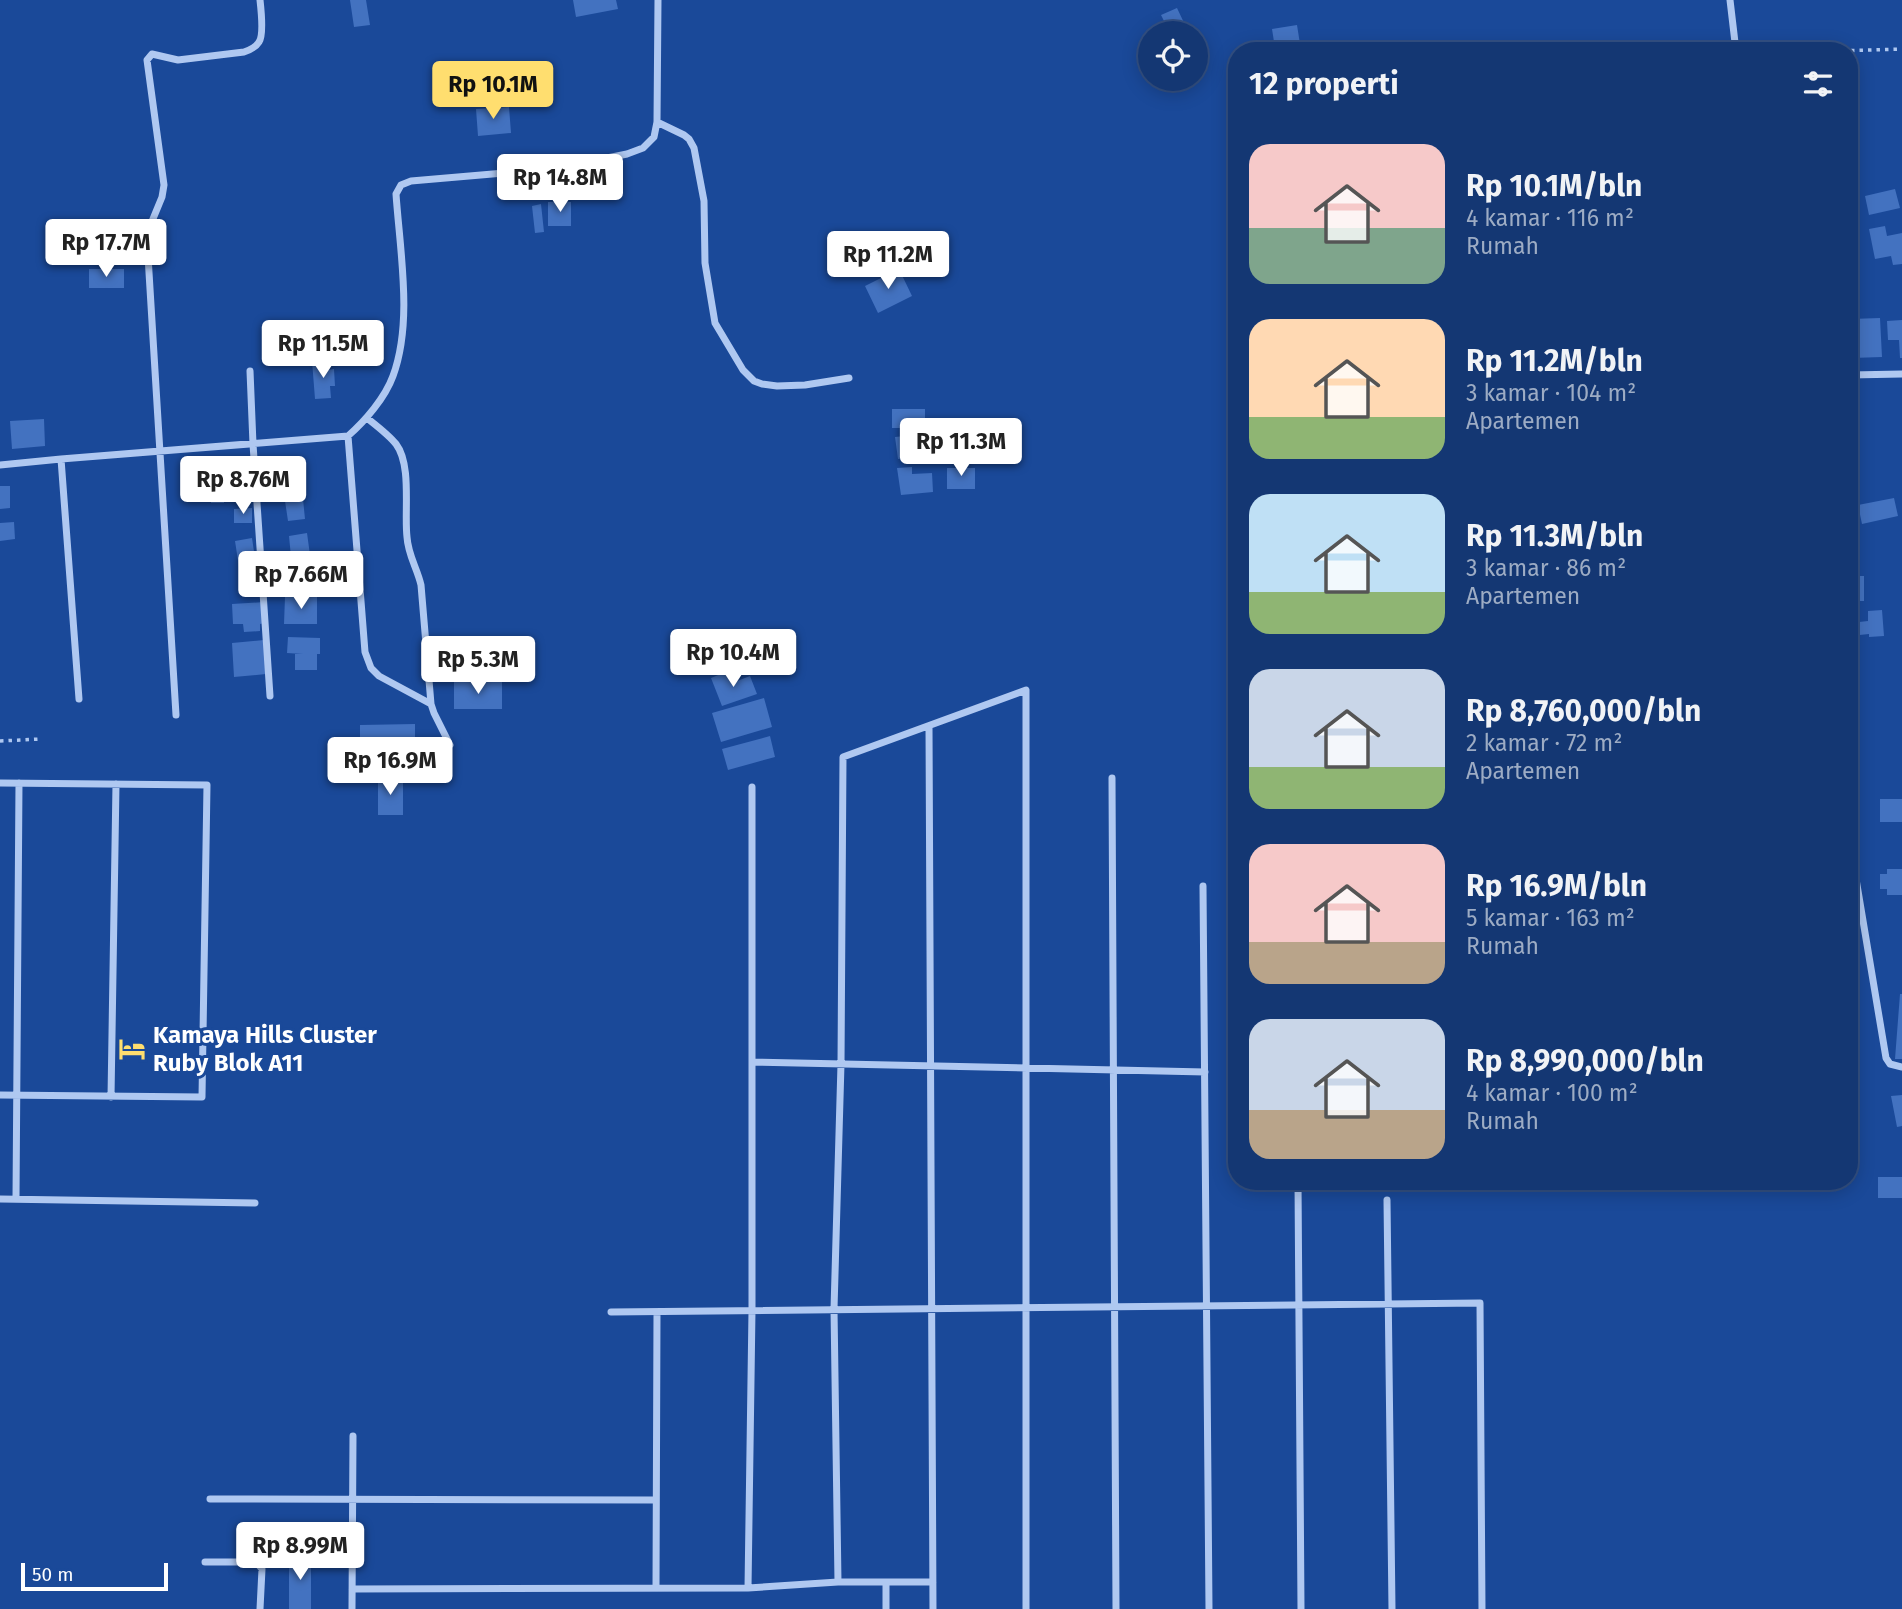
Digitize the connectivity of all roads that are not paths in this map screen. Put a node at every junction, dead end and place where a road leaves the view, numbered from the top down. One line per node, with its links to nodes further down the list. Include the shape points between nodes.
1 (260, 0): 13 (street, via 261,39 252,49 178,60 152,54 146,60 164,185 148,231)
2 (658, 0): 5 (street)
3 (1730, 0): 4 (street)
4 (1735, 42)
5 (657, 122): 9 (street, via 684,135 694,148 704,201 705,263 715,323 743,370 754,381 777,386); 10 (street, via 654,137 627,154 552,169 401,185 396,194 403,335 393,378)
6 (250, 371): 12 (street)
7 (1902, 374): 8 (street)
8 (1858, 375)
9 (849, 378)
10 (367, 418): 11 (street); 18 (street, via 401,453 409,553 421,585)
11 (348, 436): 12 (street); 18 (street, via 365,652 374,672)
12 (253, 444): 13 (street); 16 (street)
13 (159, 452): 14 (street); 19 (street)
14 (61, 459): 15 (street); 17 (street)
15 (0, 465)
16 (270, 696)
17 (79, 699)
18 (431, 704): 21 (street)
19 (176, 715)
20 (929, 726): 30 (street, via 843,757); 31 (street); 33 (street, via 1026,690)
21 (450, 745)
22 (1112, 778): 34 (street)
23 (0, 783): 24 (street)
24 (19, 783): 25 (street); 37 (street)
25 (116, 784): 38 (street); 38 (street, via 207,785 202,1097)
26 (752, 787): 29 (street)
27 (1203, 886): 35 (street)
28 (1858, 890): 32 (street, via 1885,1058)
29 (752, 1062): 30 (street); 51 (street)
30 (841, 1064): 31 (street); 50 (street)
31 (931, 1066): 33 (street); 48 (street)
32 (1902, 1067)
33 (1027, 1068): 34 (street); 49 (street)
34 (1114, 1070): 35 (street); 47 (street)
35 (1205, 1072): 46 (street)
36 (0, 1095): 37 (street)
37 (15, 1096): 38 (street); 41 (street)
38 (111, 1097)
39 (1297, 1190): 45 (street)
40 (0, 1199): 41 (street)
41 (16, 1199): 43 (street)
42 (1387, 1200): 44 (street)
43 (255, 1203)
44 (1388, 1304): 45 (street); 73 (street); 74 (street, via 1480,1303)
45 (1298, 1305): 46 (street); 72 (street)
46 (1207, 1306): 47 (street); 71 (street)
47 (1115, 1307): 49 (street); 70 (street)
48 (932, 1308): 49 (street); 50 (street); 61 (street)
49 (1026, 1308): 69 (street)
50 (834, 1309): 51 (street); 59 (street)
51 (752, 1310): 53 (street); 63 (street)
52 (611, 1312): 53 (street)
53 (657, 1312): 57 (street)
54 (353, 1436): 56 (street)
55 (210, 1499): 56 (street)
56 (353, 1499): 57 (street); 64 (street)
57 (656, 1500): 62 (street)
58 (205, 1562): 65 (street, via 257,1563 261,1569)
59 (838, 1582): 60 (street); 63 (street)
60 (886, 1582): 61 (street); 67 (street)
61 (933, 1582): 68 (street)
62 (656, 1588): 63 (street); 64 (street)
63 (748, 1588)
64 (352, 1589): 66 (street)
65 (260, 1609)
66 (352, 1609)
67 (886, 1609)
68 (933, 1609)
69 (1026, 1609)
70 (1116, 1609)
71 (1209, 1609)
72 (1301, 1609)
73 (1392, 1609)
74 (1482, 1609)

